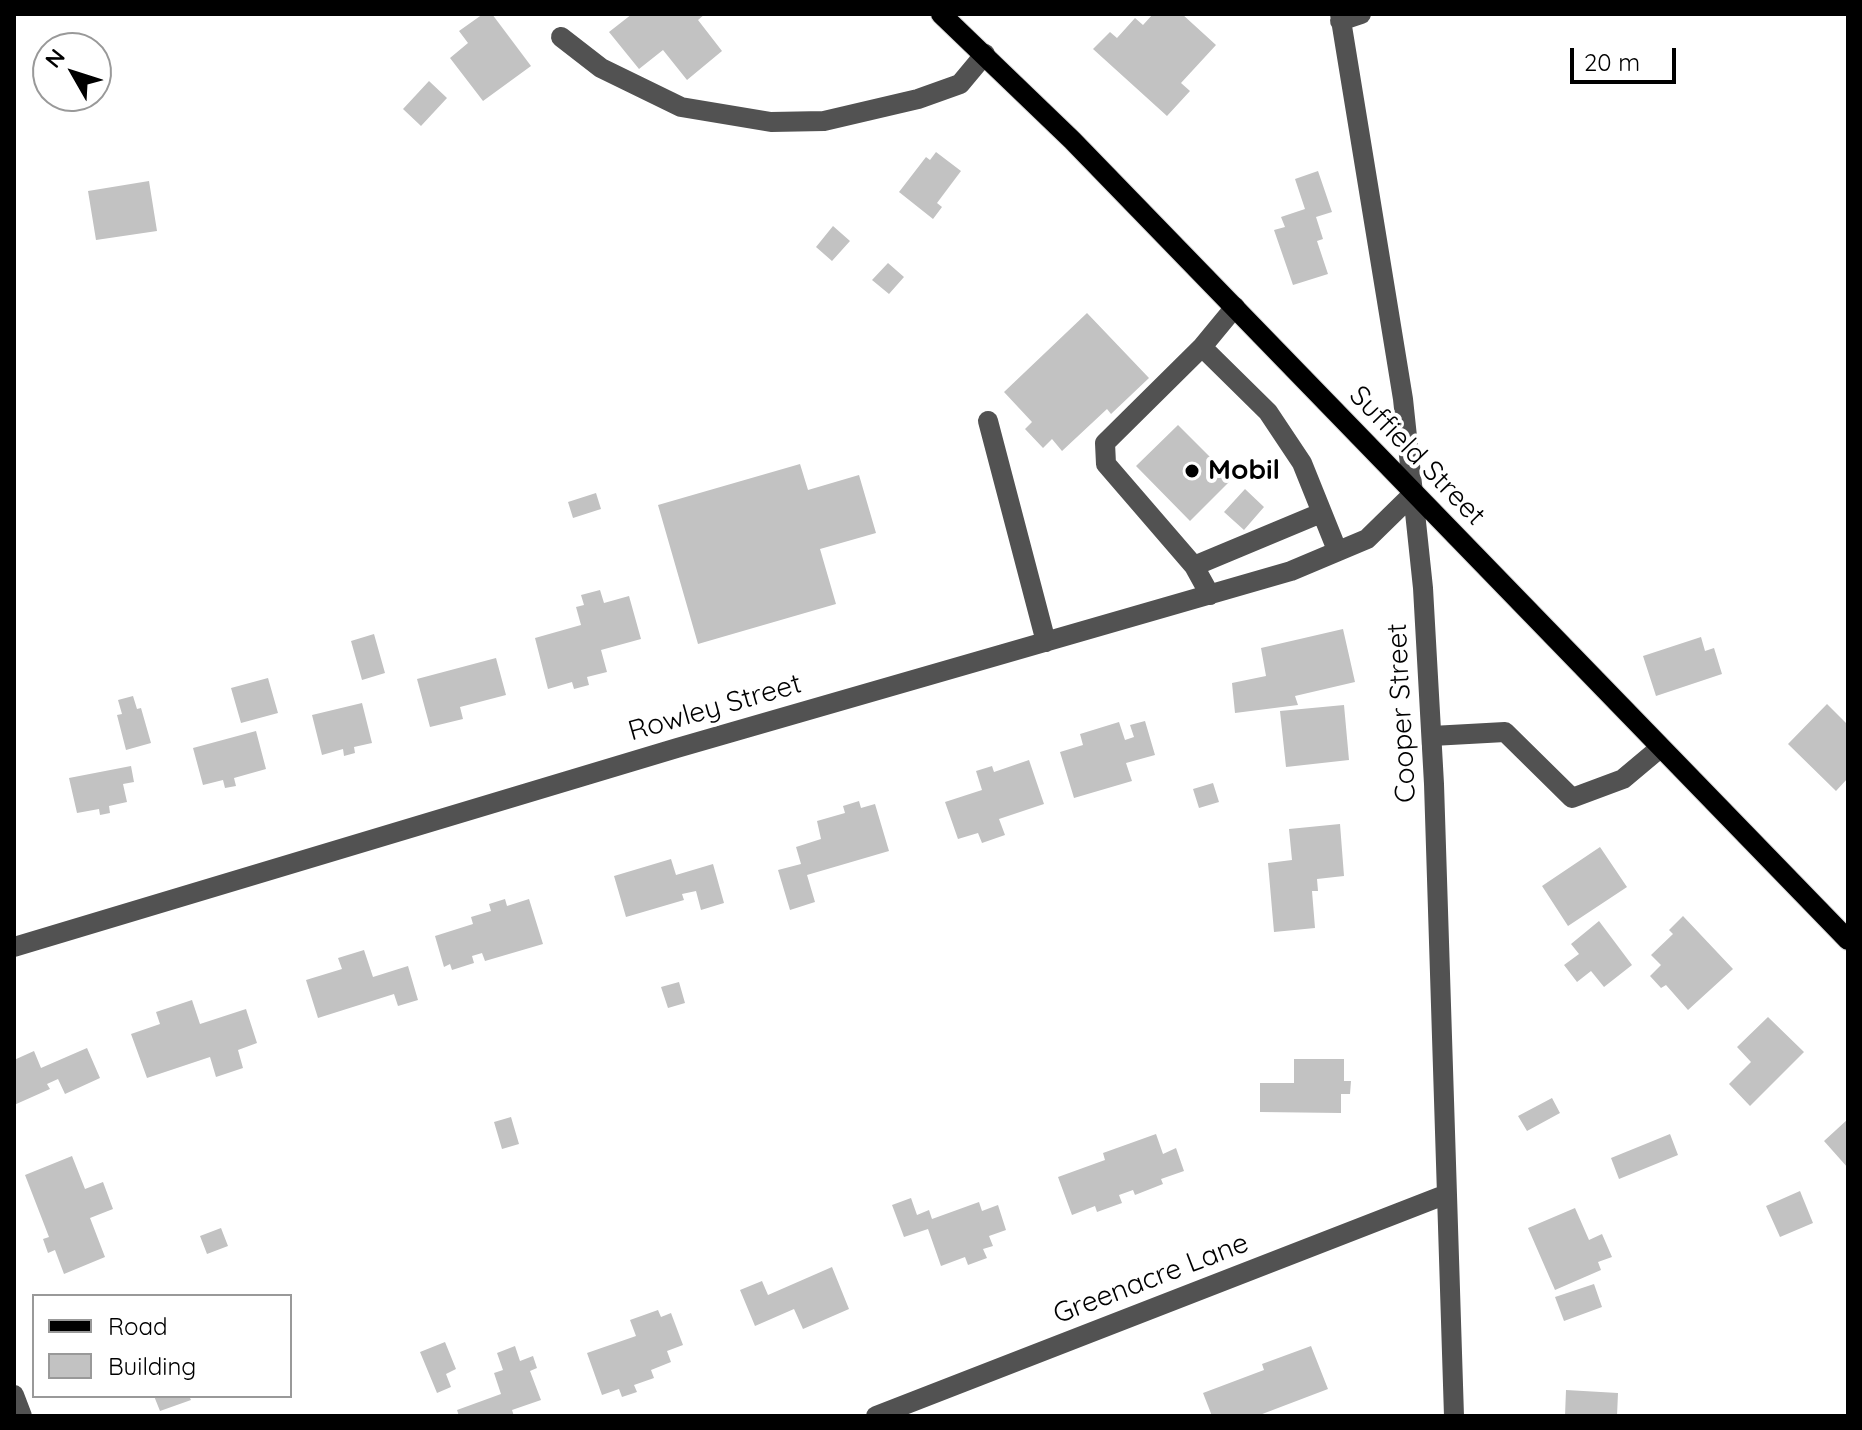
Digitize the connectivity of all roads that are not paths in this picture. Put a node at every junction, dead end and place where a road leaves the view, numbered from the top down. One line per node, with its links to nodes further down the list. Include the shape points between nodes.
1 (941, 14): 5 (main road, Suffield Street)
2 (1361, 14): 3 (street)
3 (1340, 18): 9 (street, Cooper Street)
4 (561, 37): 5 (street, via 601,68 681,107 771,122 824,121 918,99 960,84)
5 (985, 54): 6 (main road, Suffield Street)
6 (1235, 307): 7 (street); 9 (main road, Suffield Street)
7 (1202, 347): 10 (street, via 1268,412 1302,463); 12 (street, via 1105,443 1106,464)
8 (988, 421): 14 (street)
9 (1414, 493): 11 (street, Rowley Street, via 1367,539); 15 (street, Cooper Street); 16 (main road, Suffield Street)
10 (1321, 513): 11 (street); 12 (street)
11 (1337, 550): 13 (street, Rowley Street, via 1291,571)
12 (1194, 566): 13 (street)
13 (1210, 595): 14 (street, Rowley Street)
14 (1046, 642): 18 (street, Rowley Street)
15 (1432, 736): 16 (street, via 1505,732 1572,798 1623,779); 19 (street, Cooper Street)
16 (1660, 748): 17 (main road, Suffield Street)
17 (1848, 940)
18 (14, 947)
19 (1447, 1194): 22 (street, Greenacre Lane); 23 (street, Cooper Street)
20 (14, 1395): 21 (street)
21 (22, 1416)
22 (876, 1416)
23 (1454, 1416)

